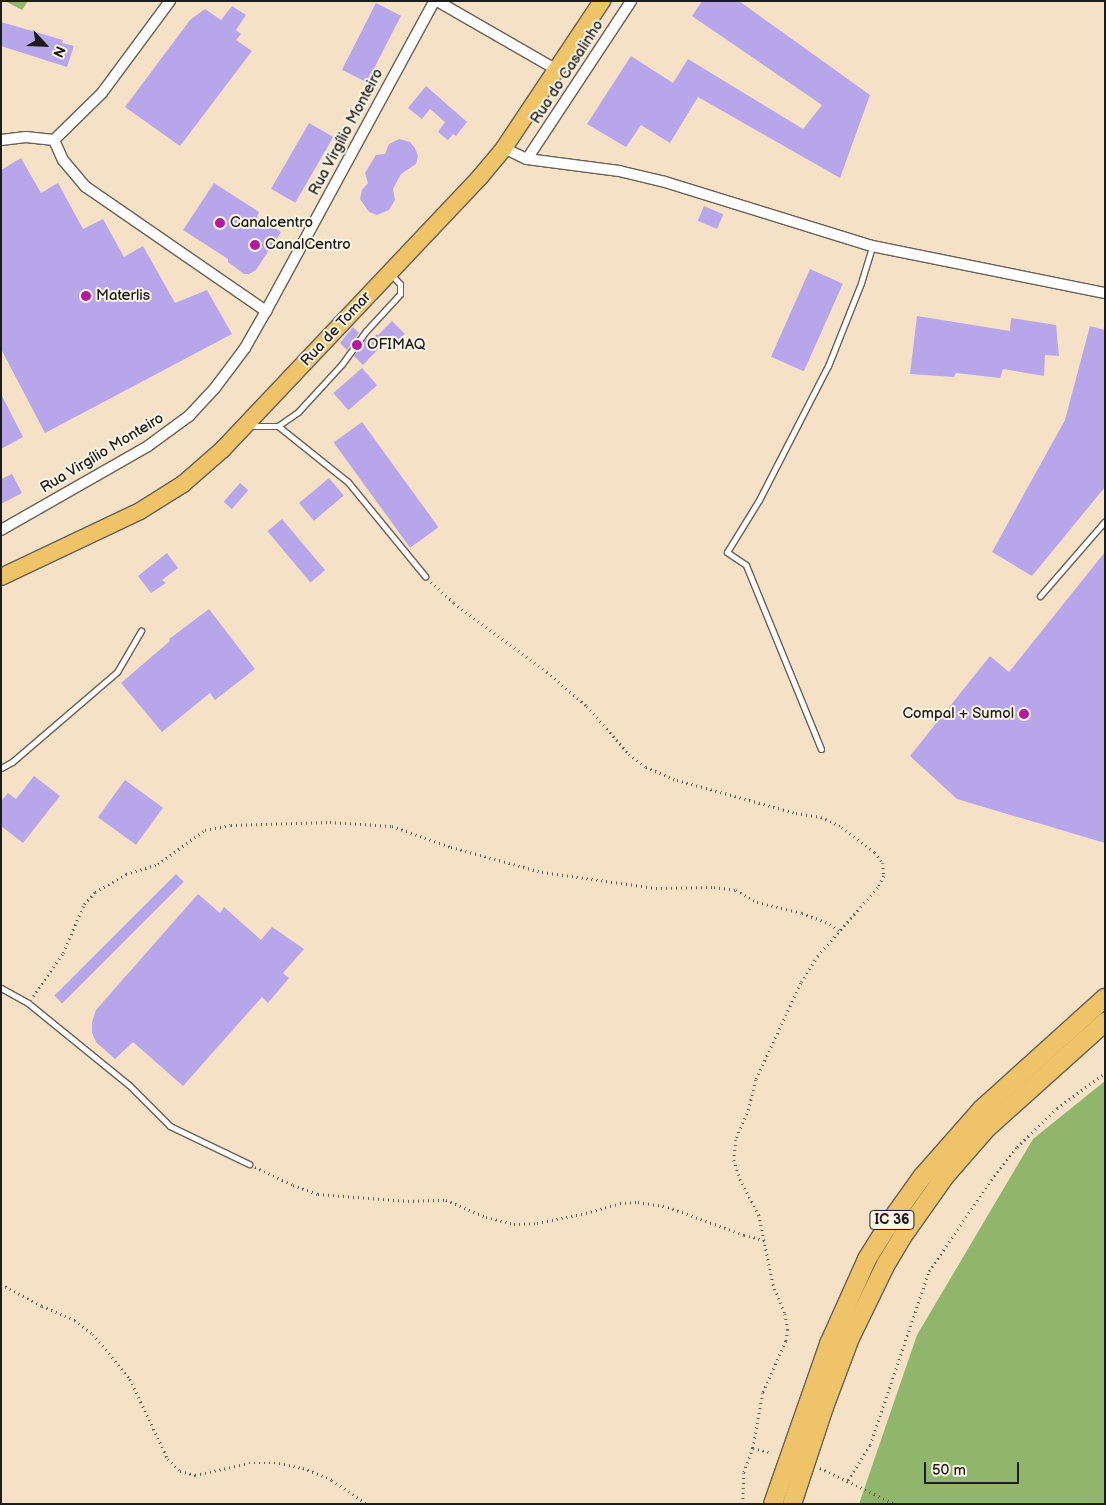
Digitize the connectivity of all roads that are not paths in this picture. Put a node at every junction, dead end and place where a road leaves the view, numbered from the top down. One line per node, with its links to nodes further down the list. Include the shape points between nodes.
1 (170, 1): 7 (street, via 102,93)
2 (436, 1): 5 (street); 13 (street, Rua Virgílio Monteiro)
3 (602, 1): 5 (main road, Rua de Tomar)
4 (631, 1): 9 (street, Rua do Casalinho)
5 (557, 70): 8 (main road, Rua de Tomar)
6 (1, 140): 7 (street, via 26,137)
7 (54, 140): 13 (street, via 63,160 86,187)
8 (504, 148): 9 (street); 11 (main road, Rua de Tomar)
9 (527, 159): 10 (street, via 619,171 665,182)
10 (872, 246): 12 (street); 22 (lane, via 861,284 828,366 760,500 727,552 746,565)
11 (389, 272): 14 (main road, Rua de Tomar); 15 (lane, via 400,284 400,294 298,412)
12 (1105, 293)
13 (266, 312): 17 (street, Rua Virgílio Monteiro, via 227,373 189,416 148,446)
14 (246, 426): 15 (lane); 19 (main road, Rua de Tomar, via 183,484 140,511)
15 (278, 426): 18 (lane, via 348,482)
16 (1105, 521): 20 (lane)
17 (1, 530)
18 (425, 576)
19 (1, 577)
20 (1040, 596)
21 (141, 631): 23 (lane, via 117,672)
22 (820, 749)
23 (1, 768)
24 (1, 988): 27 (lane, via 28,1003 129,1085 170,1126)
25 (1105, 998): 28 (highway, IC 36, via 982,1108 922,1178 892,1219 867,1259 828,1344)
26 (1105, 1022): 29 (highway, IC 36, via 987,1128 945,1176 902,1237 850,1338)
27 (250, 1164)
28 (774, 1504)
29 (792, 1504)

